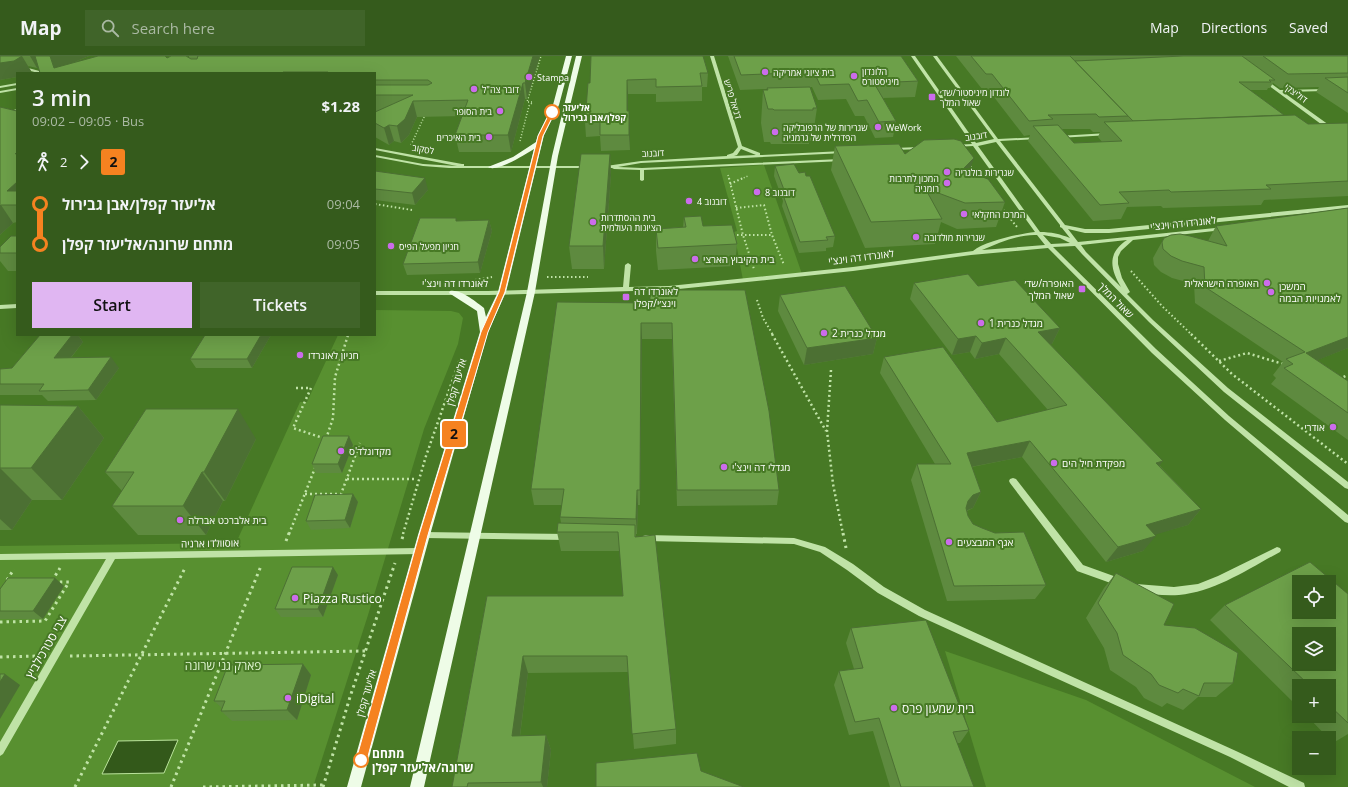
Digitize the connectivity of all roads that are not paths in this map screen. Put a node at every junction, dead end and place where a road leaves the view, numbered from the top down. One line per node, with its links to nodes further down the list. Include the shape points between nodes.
1 (569, 56): 24 (main road, אליעזר קפלן, via 556,105 543,128)
2 (579, 56): 46 (main road)
3 (712, 56): 27 (street, דניאל פריש)
4 (913, 56): 25 (street, שאול המלך)
5 (935, 56): 23 (street, שאול המלך)
6 (13, 65): 7 (street)
7 (40, 72)
8 (1261, 78): 13 (street, דוליצקי)
9 (16, 84): 10 (street)
10 (0, 87)
11 (16, 89): 14 (street)
12 (1333, 90): 13 (street)
13 (1279, 91): 19 (street, דוליצקי)
14 (0, 92)
15 (16, 110): 16 (street)
16 (0, 115)
17 (1334, 125): 19 (street)
18 (1319, 126): 19 (street)
19 (1327, 126)
20 (1112, 134): 21 (street)
21 (1048, 137)
22 (1040, 138): 23 (street, דובנוב)
23 (997, 140): 25 (street, דובנוב); 53 (street, שאול המלך)
24 (539, 143): 44 (main road, via 515,158); 45 (main road, אליעזר קפלן)
25 (975, 145): 26 (street, דובנוב); 39 (street, שאול המלך)
26 (948, 146)
27 (740, 147): 37 (street); 38 (street, via 734,154)
28 (925, 148): 30 (street)
29 (376, 149): 31 (street, לסקוב)
30 (887, 149)
31 (392, 151): 36 (street, לסקוב); 40 (street)
32 (425, 151): 36 (street)
33 (849, 151): 37 (street, דובנוב)
34 (972, 154): 39 (street, דובנוב)
35 (376, 156): 40 (street, לסקוב)
36 (422, 156): 43 (street, לסקוב)
37 (763, 156): 38 (street, דובנוב)
38 (726, 157): 49 (street, דובנוב, via 641,162)
39 (983, 157): 55 (street, שאול המלך)
40 (381, 158): 42 (street); 43 (street, לסקוב, via 436,166)
41 (844, 159): 50 (street, דובנוב, via 725,165 711,168)
42 (376, 161)
43 (468, 166): 44 (street, לסקוב)
44 (492, 167): 45 (street, לסקוב)
45 (532, 167): 46 (street); 62 (main road, אליעזר קפלן)
46 (553, 167): 47 (street); 63 (main road)
47 (593, 167)
48 (600, 167): 49 (street, דובנוב)
49 (606, 167): 50 (street, דובנוב)
50 (642, 169): 51 (street)
51 (642, 180)
52 (1348, 207): 53 (street, לאונרדו דה וינצ'י, via 1109,231 1086,231)
53 (1062, 226): 57 (street, שאול המלך)
54 (1228, 228): 56 (street, לאונרדו דה וינצ'י)
55 (1039, 234): 57 (street, via 1056,235); 58 (street, שאול המלך); 59 (street, via 1006,238)
56 (1136, 238): 57 (street, לאונרדו דה וינצ'י); 68 (street, via 1120,248 1116,257 1116,271 1121,282)
57 (1076, 244): 58 (street, לאונרדו דה וינצ'י); 68 (street, שאול המלך)
58 (1049, 247): 59 (street, לאונרדו דה וינצ'י); 72 (street, שאול המלך, via 1154,351 1227,418)
59 (971, 253): 61 (street, לאונרדו דה וינצ'י, via 852,269 669,288)
60 (628, 265): 61 (street)
61 (626, 289): 63 (street, לאונרדו דה וינצ'י)
62 (502, 292): 63 (street, לאונרדו דה וינצ'י); 65 (street, לאונרדו דה וינצ'י); 69 (main road, אליעזר קפלן)
63 (531, 292): 74 (main road)
64 (376, 293): 65 (street, לאונרדו דה וינצ'י)
65 (453, 293): 69 (main road, via 480,310)
66 (16, 306): 67 (street)
67 (0, 307)
68 (1151, 321): 71 (street, שאול המלך, via 1226,390)
69 (484, 332): 73 (main road, אליעזר קפלן)
70 (1013, 481): 77 (street, via 1080,568 1135,587 1186,590 1211,582)
71 (1348, 486)
72 (1348, 520)
73 (424, 535): 74 (street); 78 (main road, אליעזר קפלן)
74 (475, 535): 75 (street); 83 (main road)
75 (581, 538)
76 (636, 538): 84 (street, via 794,541 822,549 881,590 922,613)
77 (1277, 550)
78 (420, 551): 79 (street, אוסוולדו ארניה); 82 (main road, אליעזר קפלן)
79 (113, 555): 80 (street, אוסוולדו ארניה); 81 (street, צבי סטרכילביץ)
80 (0, 557)
81 (0, 751)
82 (354, 787)
83 (417, 787)
84 (1300, 787)

